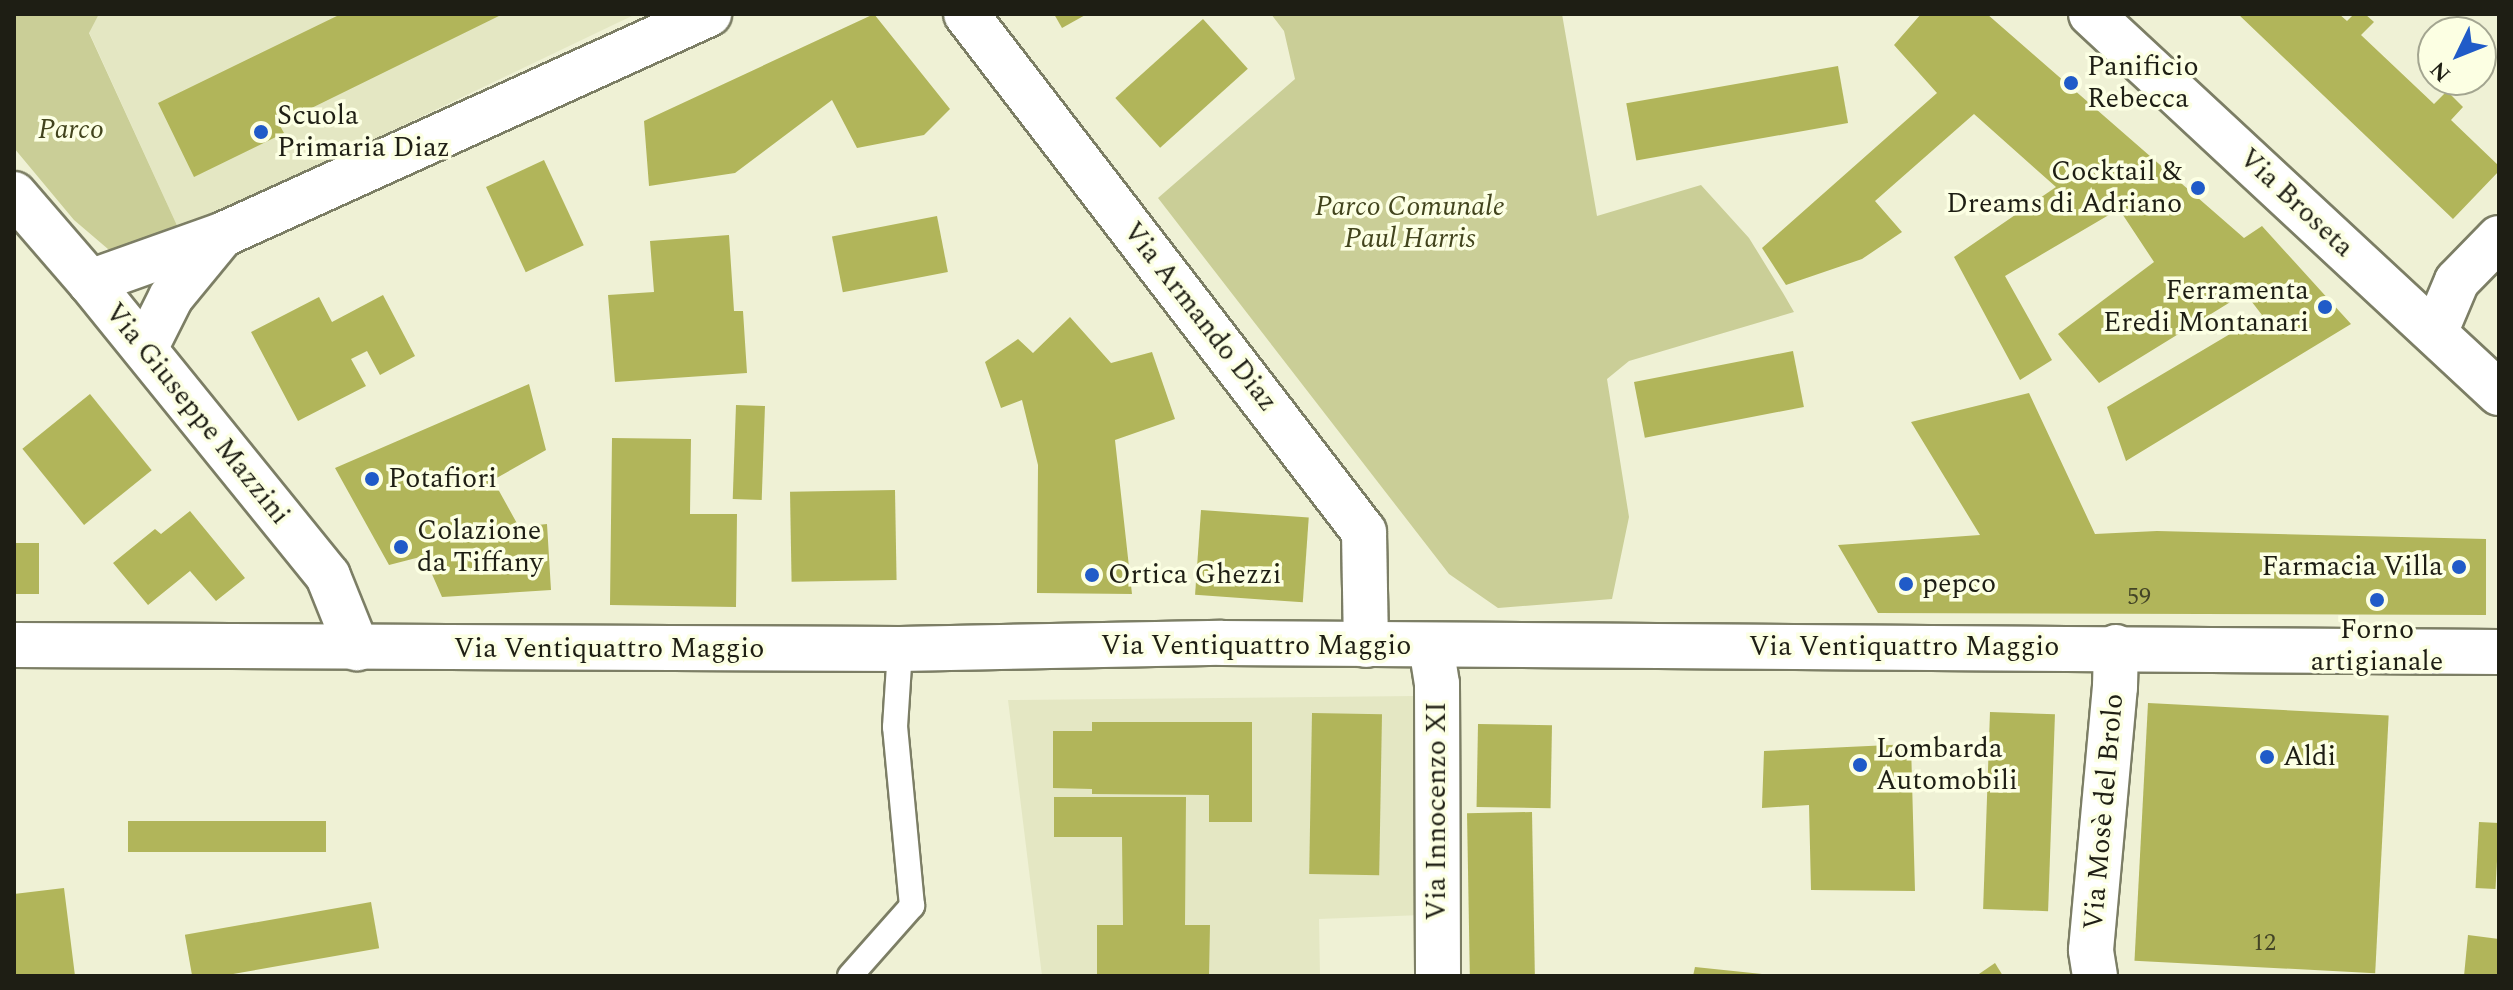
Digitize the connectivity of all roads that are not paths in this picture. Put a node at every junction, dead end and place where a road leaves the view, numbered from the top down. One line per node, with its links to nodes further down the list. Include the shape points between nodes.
1 (709, 14): 5 (street)
2 (966, 14): 12 (street, Via Armando Diaz, via 1364,532)
3 (2093, 15): 8 (street, Via Broseta)
4 (14, 194): 7 (street, Via Giuseppe Mazzini)
5 (222, 235): 7 (street); 9 (street, via 171,297)
6 (2499, 238): 8 (street, via 2457,281)
7 (90, 282): 9 (street, Via Giuseppe Mazzini)
8 (2435, 333): 10 (street, Via Broseta)
9 (145, 349): 15 (street, Via Giuseppe Mazzini, via 328,576)
10 (2499, 393)
11 (14, 645): 15 (street, Via Ventiquattro Maggio)
12 (1366, 645): 13 (street, Via Ventiquattro Maggio); 16 (street, Via Ventiquattro Maggio)
13 (1431, 646): 14 (street, Via Ventiquattro Maggio); 19 (street, Via Innocenzo XI, via 1437,684)
14 (2116, 647): 17 (street, Via Ventiquattro Maggio); 20 (street, Via Mosè del Brolo, via 2091,950)
15 (357, 648): 16 (street, Via Ventiquattro Maggio)
16 (900, 649): 18 (lane, via 895,727 912,906)
17 (2499, 652)
18 (850, 976)
19 (1438, 976)
20 (2095, 976)

